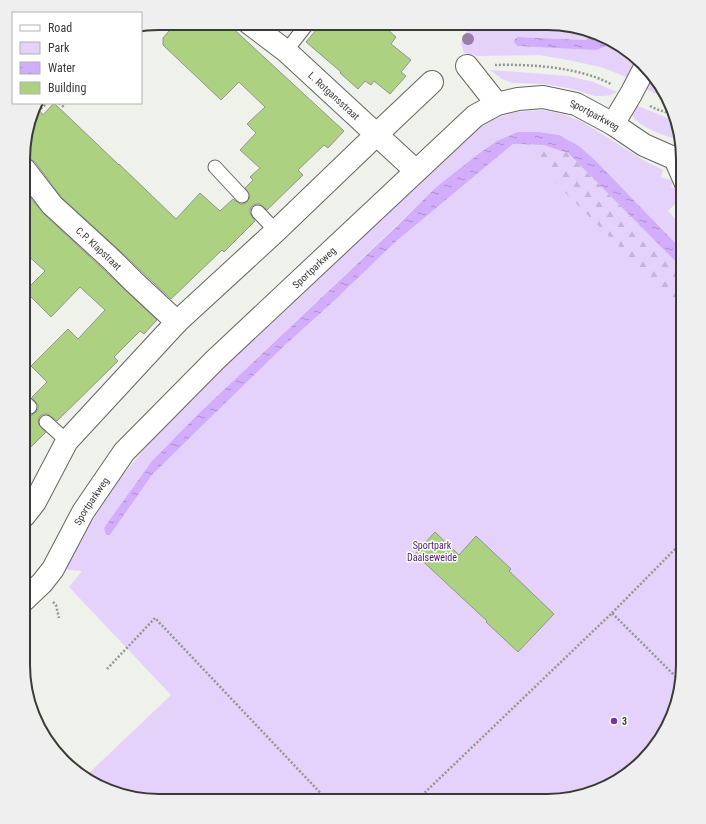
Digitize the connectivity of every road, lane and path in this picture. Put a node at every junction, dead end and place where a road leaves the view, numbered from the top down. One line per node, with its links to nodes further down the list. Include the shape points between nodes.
1 (258, 30): 3 (street, L. Rotgansstraat)
2 (302, 30): 3 (lane)
3 (286, 51): 11 (street, L. Rotgansstraat)
4 (467, 66): 8 (street)
5 (642, 72): 10 (street)
6 (432, 82): 11 (street)
7 (60, 104): 9 (path)
8 (496, 104): 10 (street, Sportparkweg, via 543,97 576,104); 14 (street, Sportparkweg, via 475,116)
9 (64, 107)
10 (613, 124): 12 (street, Sportparkweg, via 644,145)
11 (376, 134): 14 (street, L. Rotgansstraat); 18 (street)
12 (676, 158)
13 (215, 167): 16 (lane)
14 (416, 170): 24 (street, Sportparkweg, via 215,360 124,452 83,512 53,569)
15 (30, 176): 19 (street, C.P. Klapstraat, via 52,205)
16 (242, 196)
17 (258, 212): 18 (lane)
18 (276, 231): 19 (street)
19 (177, 322): 21 (street)
20 (46, 422): 21 (lane)
21 (67, 441): 22 (street)
22 (30, 508)
23 (676, 547): 25 (path)
24 (30, 594)
25 (612, 613): 27 (path); 29 (path)
26 (107, 669): 28 (path, via 155,618)
27 (676, 677)
28 (321, 794)
29 (423, 794)

